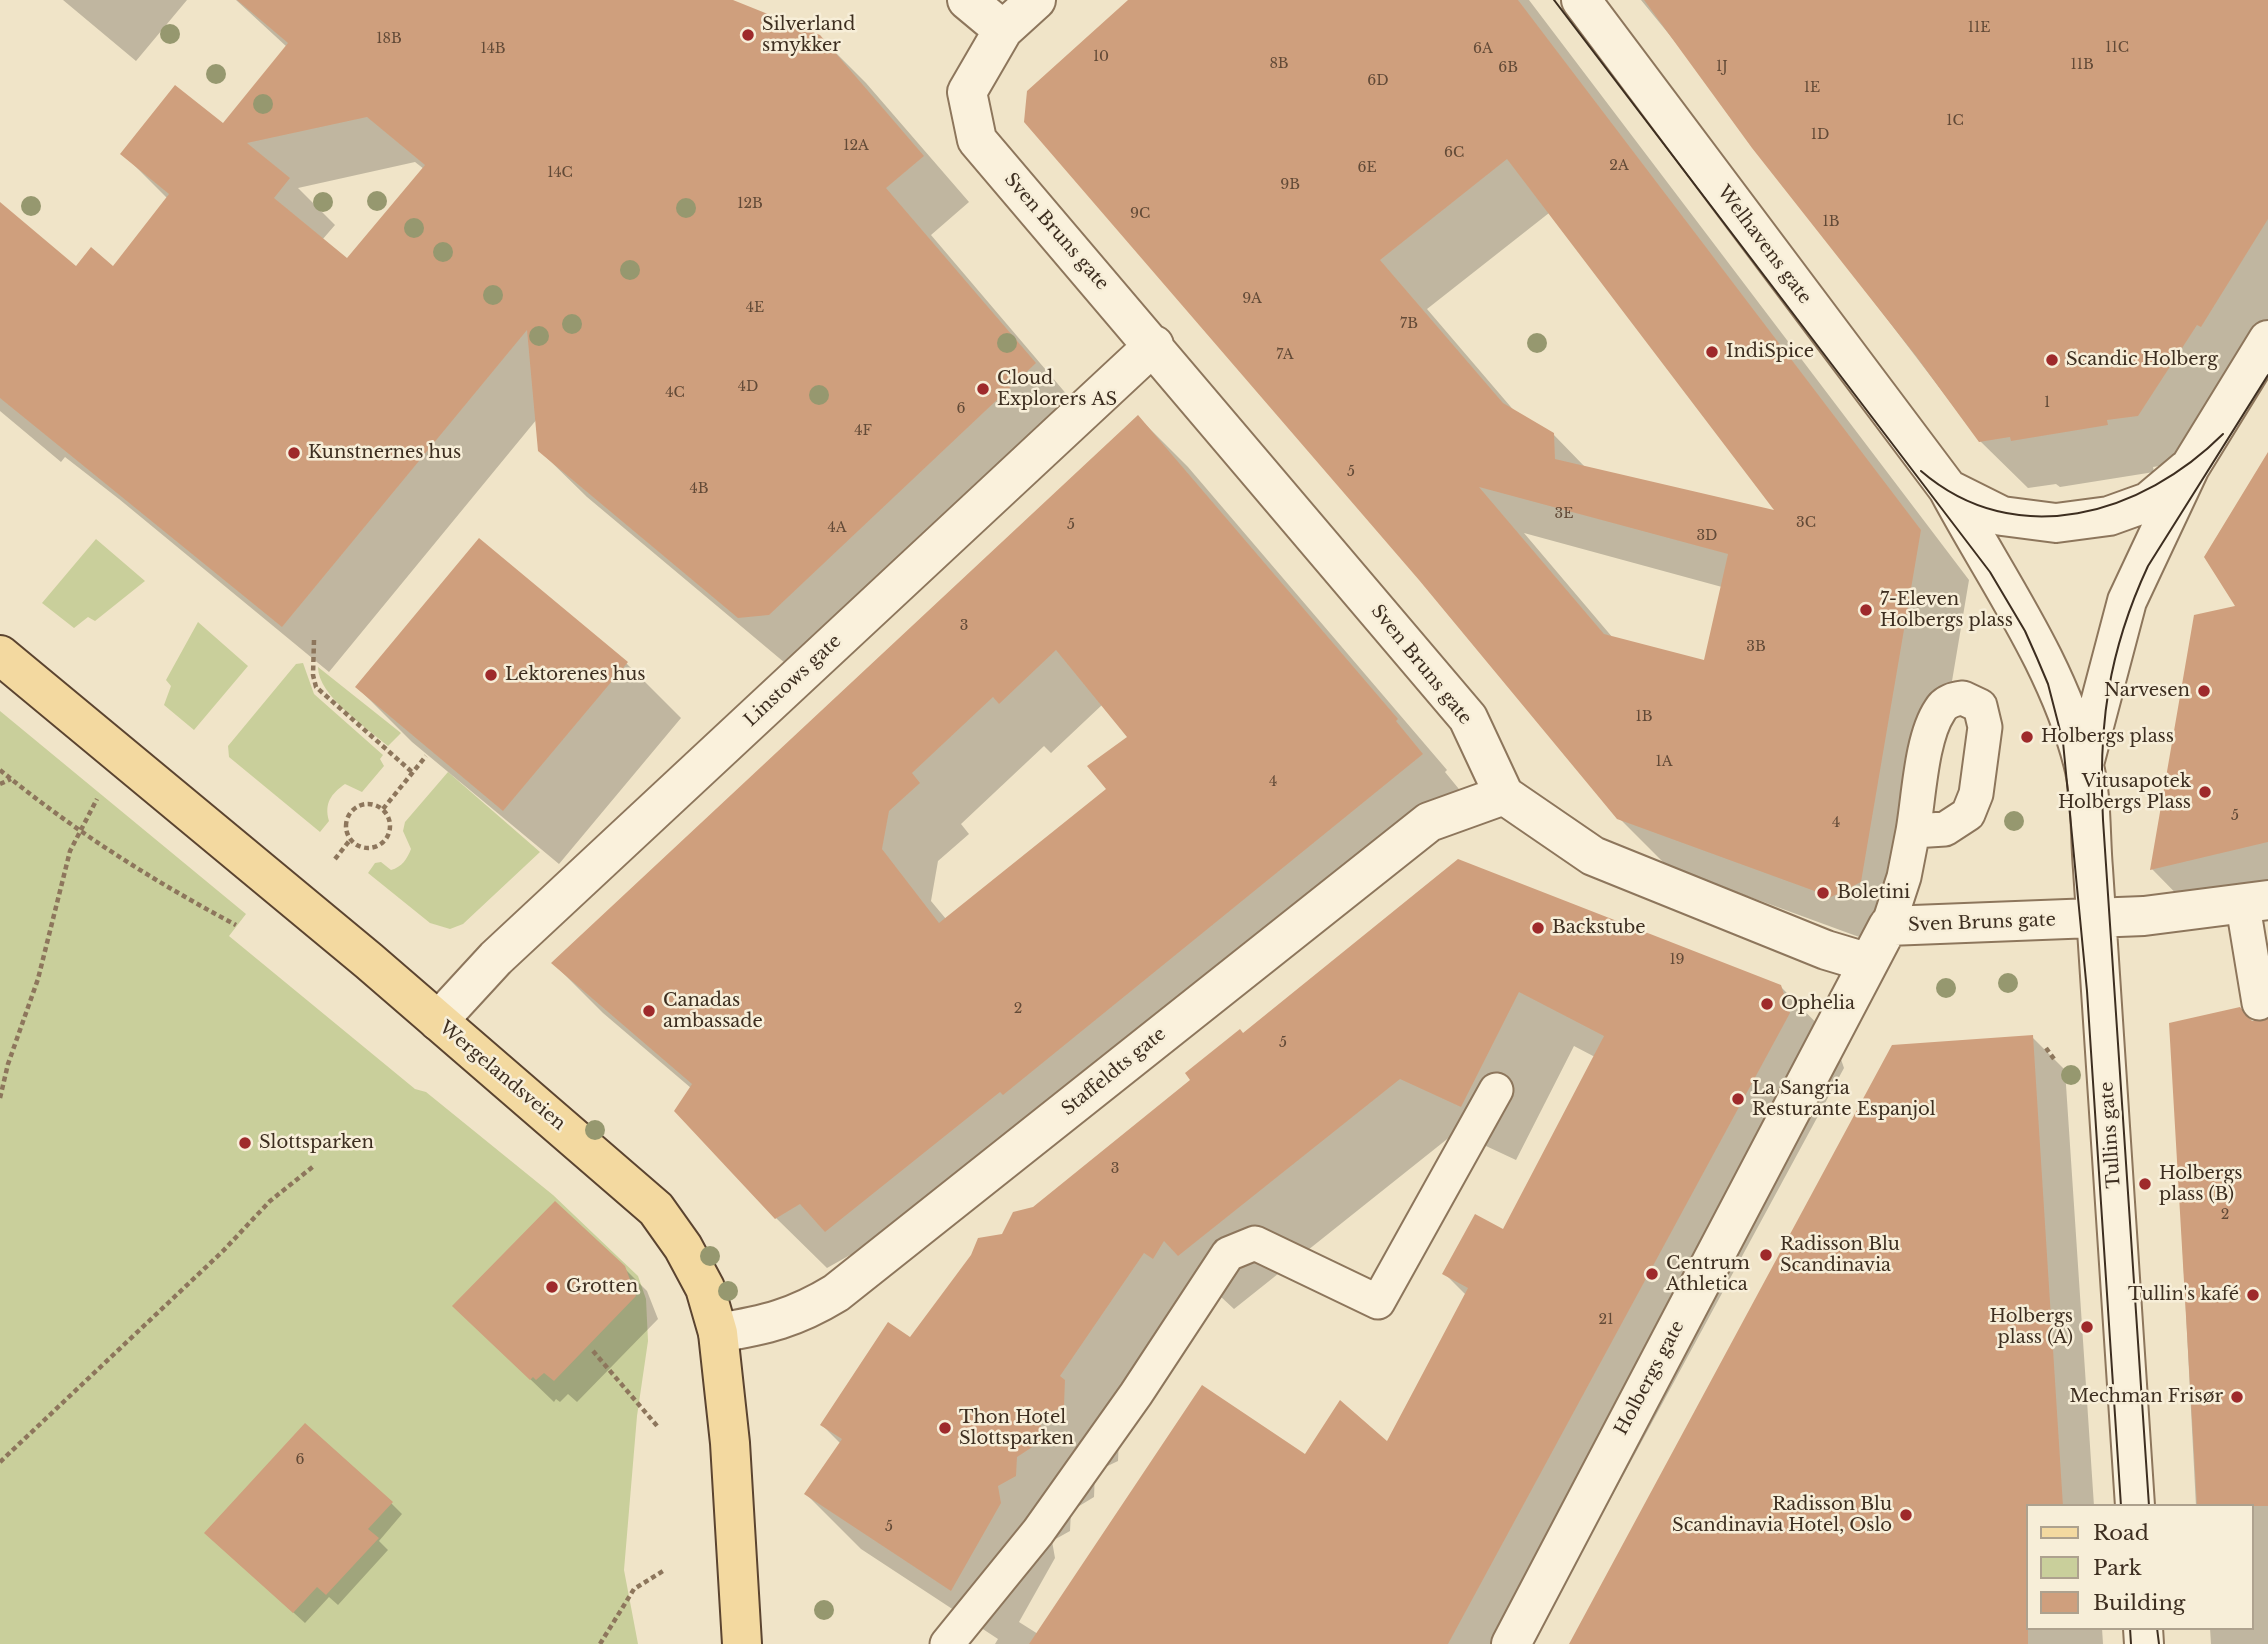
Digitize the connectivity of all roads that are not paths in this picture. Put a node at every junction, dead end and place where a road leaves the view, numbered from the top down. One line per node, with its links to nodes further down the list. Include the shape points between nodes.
1 (967, 0): 4 (street)
2 (1036, 0): 4 (street, Sven Bruns gate)
3 (1581, 0): 8 (street, Welhavens gate)
4 (1003, 30): 6 (street, Sven Bruns gate, via 967,92 977,140)
5 (2268, 340): 7 (street)
6 (1154, 345): 11 (street, Sven Bruns gate, via 1468,718); 18 (street, Linstows gate, via 496,958)
7 (2190, 467): 8 (street, via 2148,502 2109,516 2056,523 2002,516); 10 (street, via 2127,601)
8 (1948, 489): 10 (street, via 2049,667)
9 (0, 655): 18 (main road, Wergelandsveien)
10 (2084, 764): 14 (street, Tullins gate)
11 (1504, 796): 16 (street, via 1593,856); 20 (street, Staffeldts gate, via 1429,822 836,1293 802,1314)
12 (1913, 831): 15 (lane)
13 (2256, 903): 14 (street, Sven Bruns gate); 17 (lane)
14 (2097, 919): 15 (street, Sven Bruns gate); 21 (street, Tullins gate)
15 (1888, 926): 16 (street, Sven Bruns gate)
16 (1866, 962): 24 (street, Holbergs gate)
17 (2259, 1003)
18 (438, 1021): 20 (main road, Wergelandsveien, via 656,1209 705,1287)
19 (1496, 1090): 23 (lane, via 1378,1302 1255,1243 1228,1254 1038,1532)
20 (718, 1333): 22 (main road, Wergelandsveien, via 730,1443)
21 (2135, 1504)
22 (742, 1644)
23 (947, 1644)
24 (1511, 1644)

